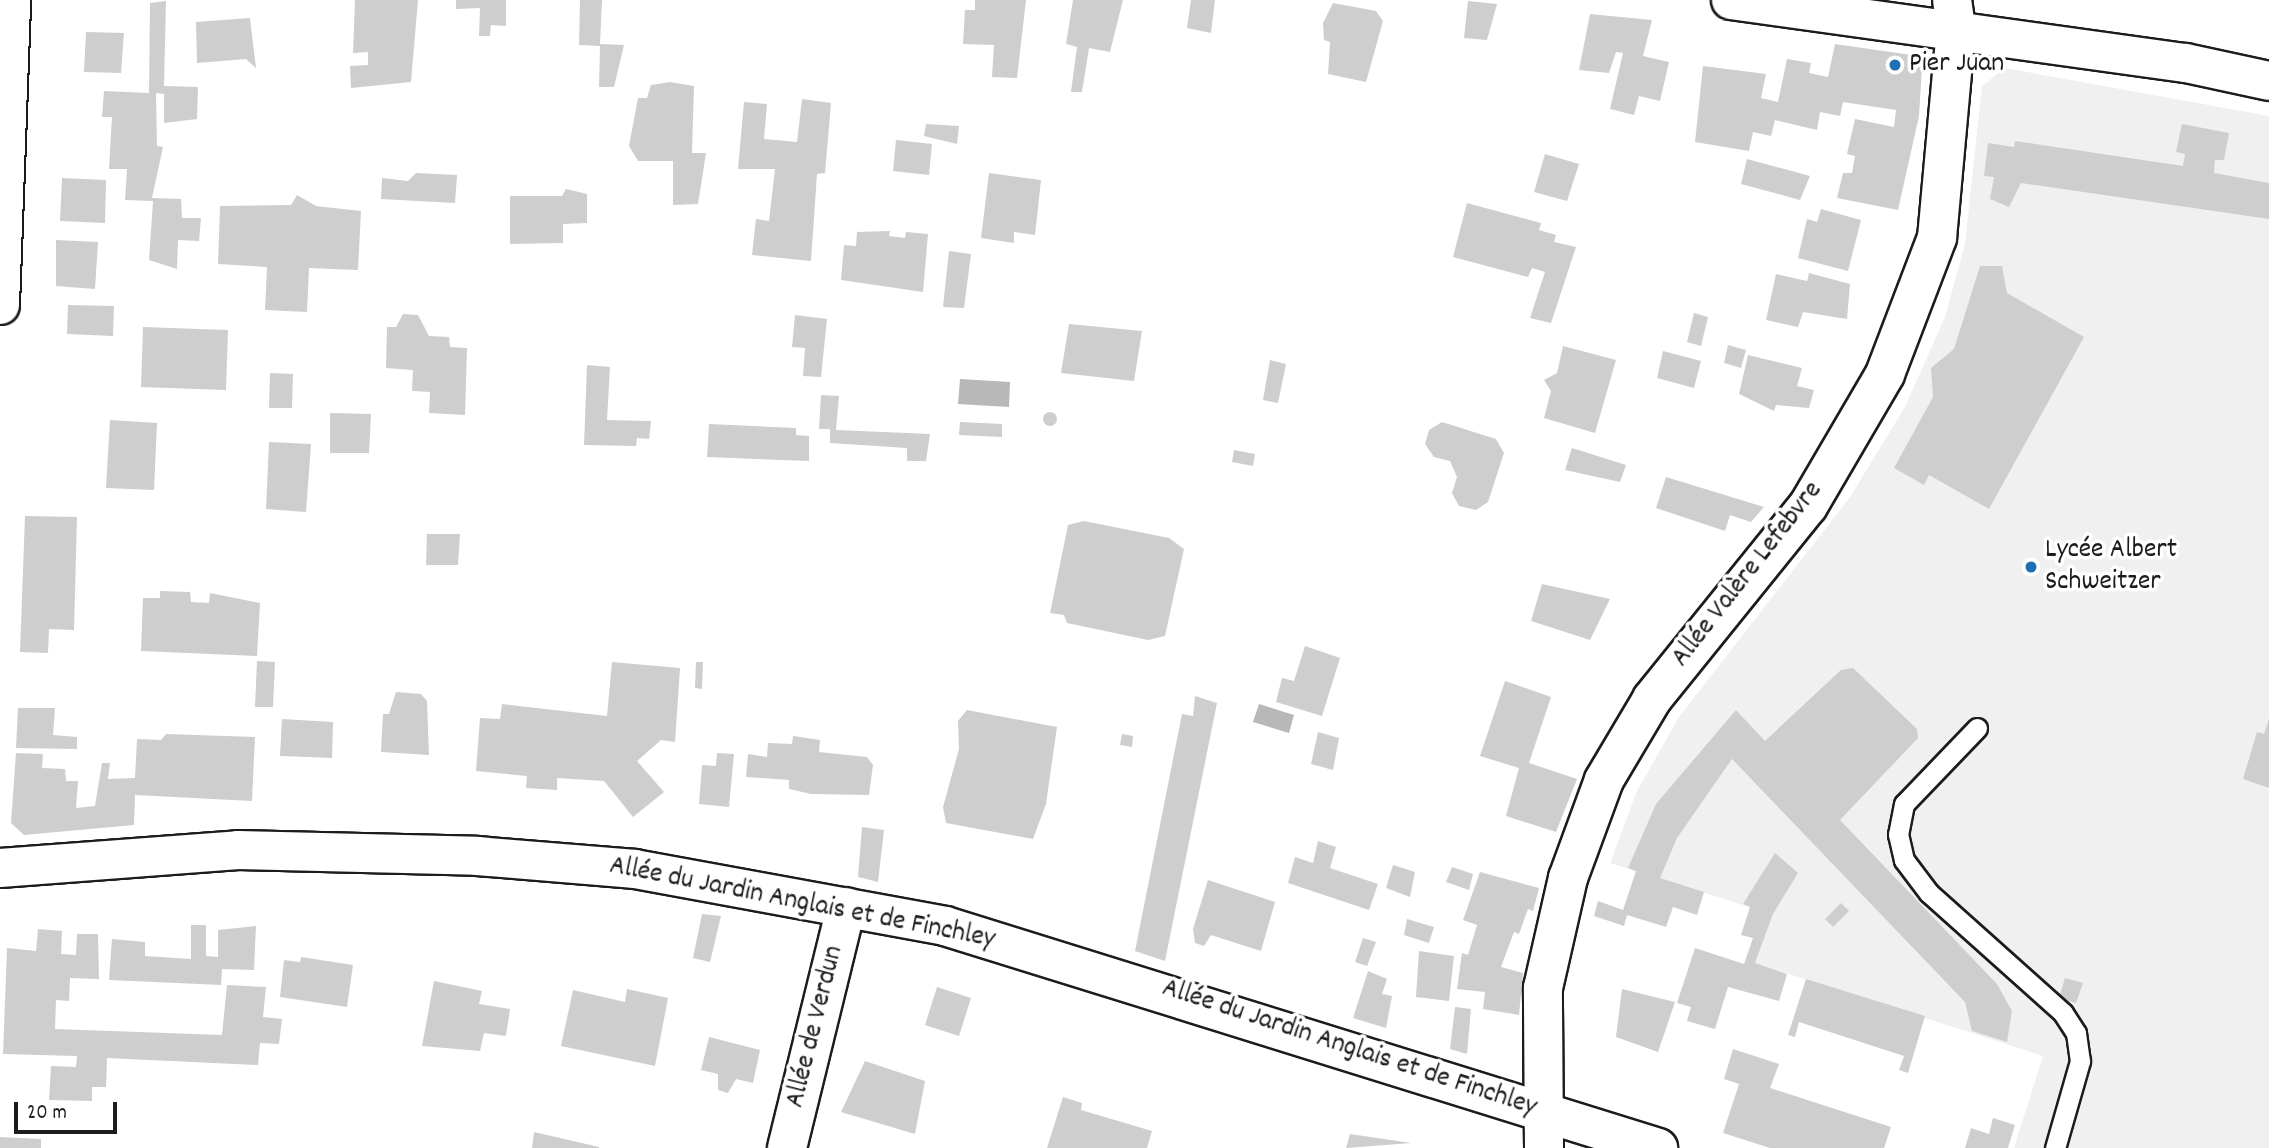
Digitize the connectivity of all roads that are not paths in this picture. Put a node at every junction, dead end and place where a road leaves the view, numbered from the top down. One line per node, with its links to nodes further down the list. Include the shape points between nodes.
1 (11, 0): 5 (street)
2 (1731, 0): 3 (street)
3 (1954, 14): 4 (street); 9 (street, Allée Valère Lefebvre, via 1937,238 1885,374 1808,506 1652,699 1604,780 1568,878 1544,988)
4 (2269, 81)
5 (0, 305)
6 (1977, 728): 13 (lane, via 1904,804 1898,834 1904,860 1929,893 2063,1013 2076,1033 2080,1061)
7 (0, 868): 8 (street, Allée du Jardin Anglais et de Finchley, via 238,850 477,856 635,869)
8 (846, 907): 9 (street, Allée du Jardin Anglais et de Finchley, via 1045,953); 10 (street, Allée de Verdun)
9 (1543, 1110): 11 (street, Allée Valère Lefebvre); 12 (street, Allée du Jardin Anglais et de Finchley)
10 (787, 1148)
11 (1544, 1148)
12 (1658, 1148)
13 (2055, 1148)

